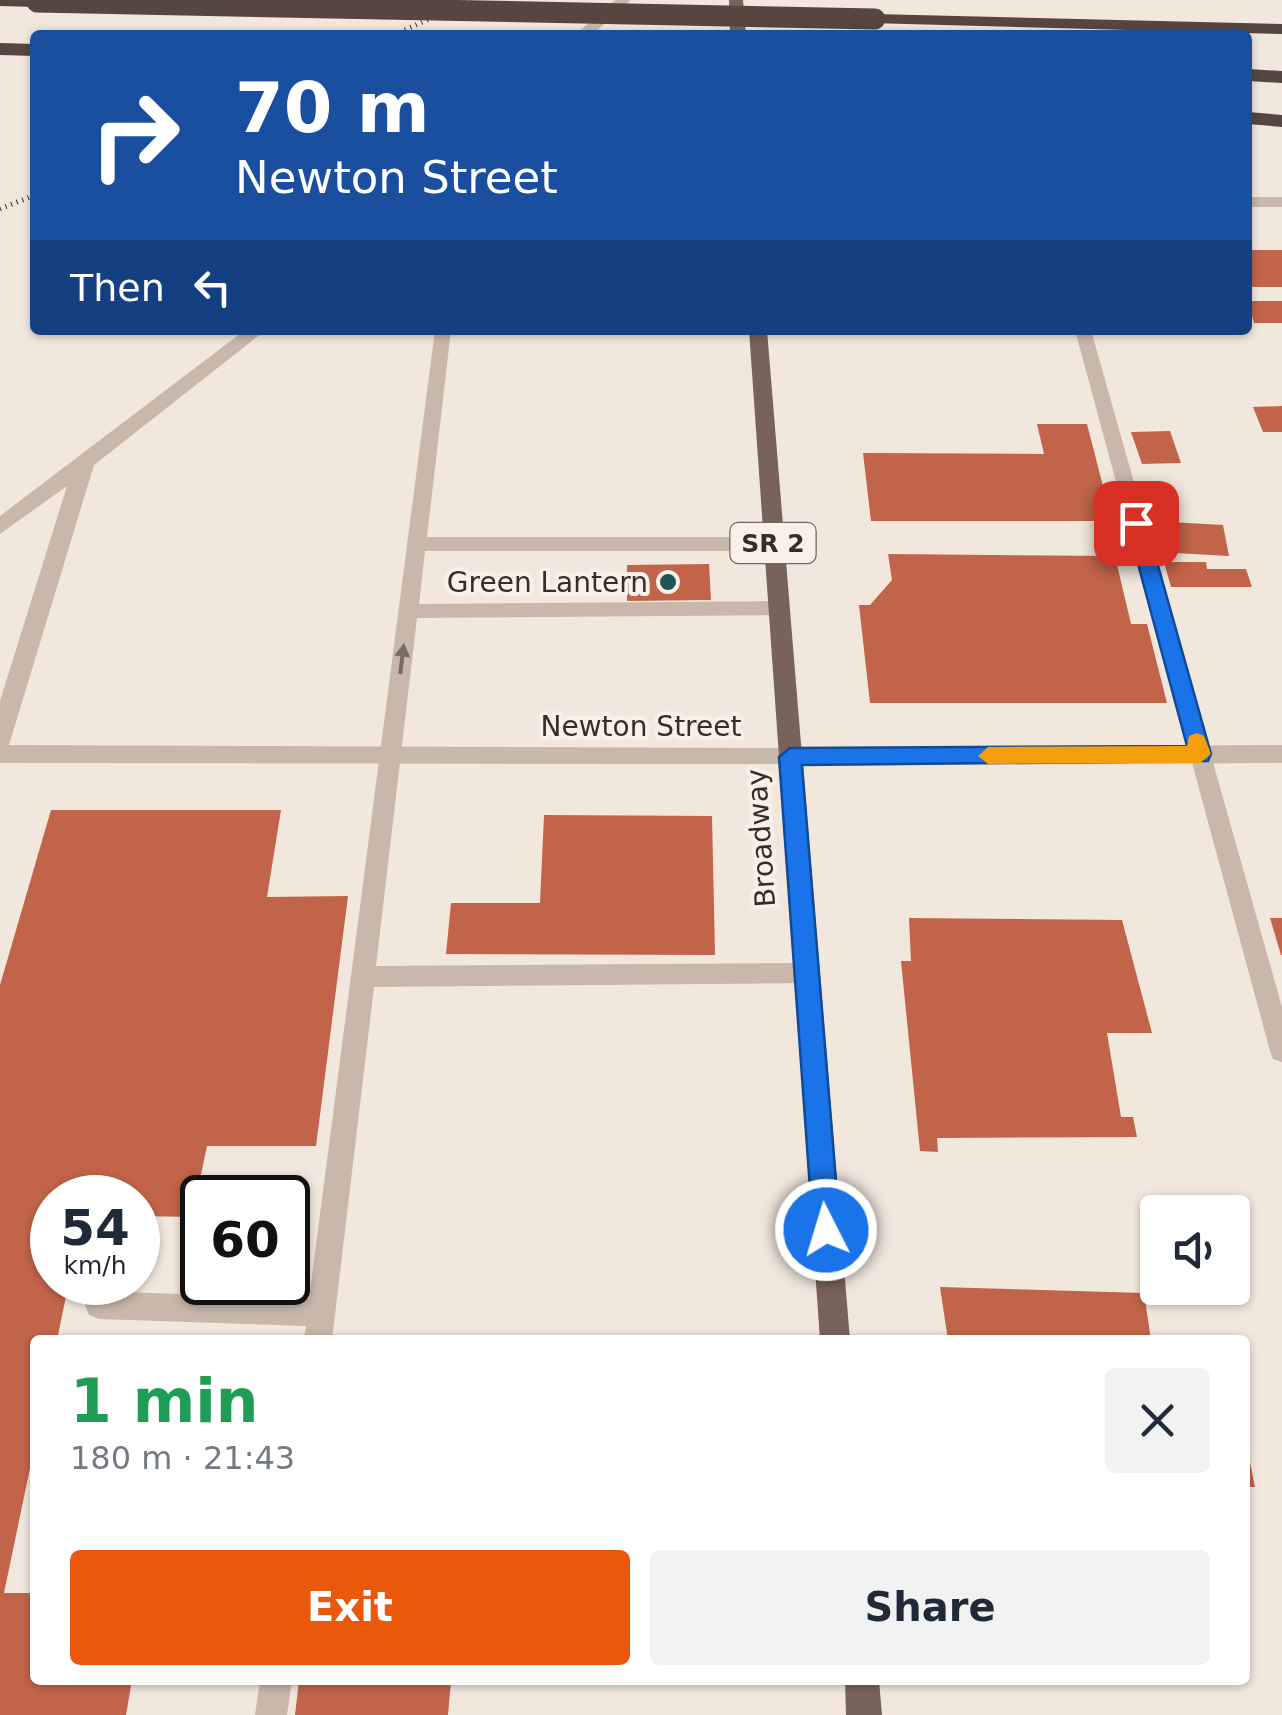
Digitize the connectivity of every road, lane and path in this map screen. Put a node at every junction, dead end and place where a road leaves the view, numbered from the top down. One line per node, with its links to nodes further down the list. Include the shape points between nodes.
1 (624, 0): 6 (street)
2 (736, 0): 7 (main road)
3 (0, 1): 4 (highway)
4 (47, 1): 5 (highway, bridge)
5 (1282, 29)
6 (589, 30)
7 (738, 30)
8 (0, 49): 9 (highway)
9 (30, 50)
10 (1252, 75): 11 (highway)
11 (1282, 76)
12 (1252, 118): 13 (highway)
13 (1282, 121)
14 (1252, 202): 15 (street)
15 (1282, 202)
16 (250, 335): 20 (street)
17 (442, 335): 22 (lane)
18 (758, 335): 23 (main road, Broadway / SR 2)
19 (1084, 335): 28 (lane)
20 (85, 462): 21 (street); 26 (street)
21 (0, 527)
22 (417, 544): 23 (lane); 25 (lane)
23 (774, 544): 24 (main road, Broadway / SR 2)
24 (780, 608): 25 (lane); 31 (main road, Broadway / SR 2)
25 (408, 611): 30 (lane, one-way to 25)
26 (0, 739)
27 (0, 754): 30 (street, Newton Street)
28 (1200, 754): 29 (street, Newton Street); 31 (street, Newton Street); 34 (lane)
29 (1282, 754)
30 (390, 756): 31 (street, Newton Street); 33 (lane)
31 (790, 757): 32 (main road, Broadway / SR 2)
32 (806, 974): 33 (lane); 37 (main road, Broadway / SR 2)
33 (363, 977): 36 (lane)
34 (1282, 1051)
35 (99, 1305): 36 (lane)
36 (320, 1326)
37 (835, 1335)
38 (275, 1685): 40 (lane)
39 (862, 1685): 41 (main road)
40 (271, 1715)
41 (864, 1715)

